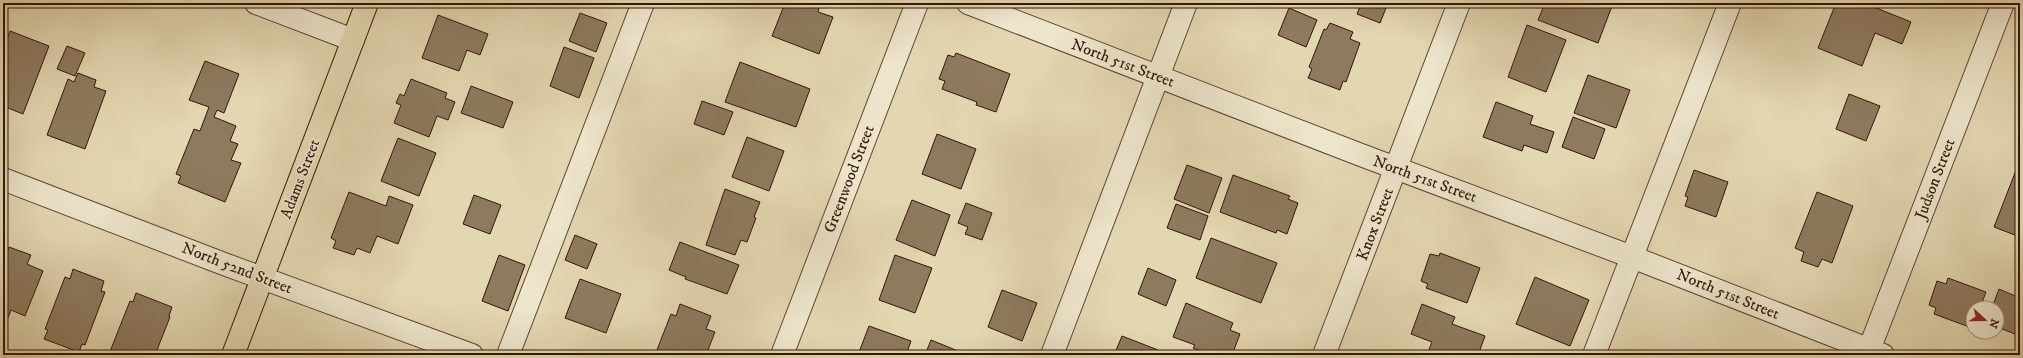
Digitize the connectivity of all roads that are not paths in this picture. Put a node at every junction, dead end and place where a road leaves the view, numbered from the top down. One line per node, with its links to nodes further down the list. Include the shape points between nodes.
1 (256, 3): 10 (street)
2 (367, 3): 10 (main road, Adams Street)
3 (644, 3): 19 (street)
4 (917, 3): 20 (street, Greenwood Street)
5 (968, 3): 11 (street, North 51st Street)
6 (1186, 3): 11 (street)
7 (1459, 3): 12 (street, Knox Street)
8 (1730, 3): 14 (street)
9 (2003, 3): 16 (street, Judson Street)
10 (353, 40): 15 (main road, Adams Street)
11 (1158, 77): 12 (street, North 51st Street); 21 (street)
12 (1396, 168): 14 (street, North 51st Street); 22 (street, Knox Street)
13 (3, 179): 15 (street, North 52nd Street)
14 (1632, 257): 16 (street, North 51st Street); 23 (street)
15 (262, 278): 17 (main road, Adams Street); 18 (street, North 52nd Street)
16 (1873, 353)
17 (233, 355)
18 (472, 355)
19 (508, 355)
20 (782, 355)
21 (1052, 355)
22 (1324, 355)
23 (1594, 355)

